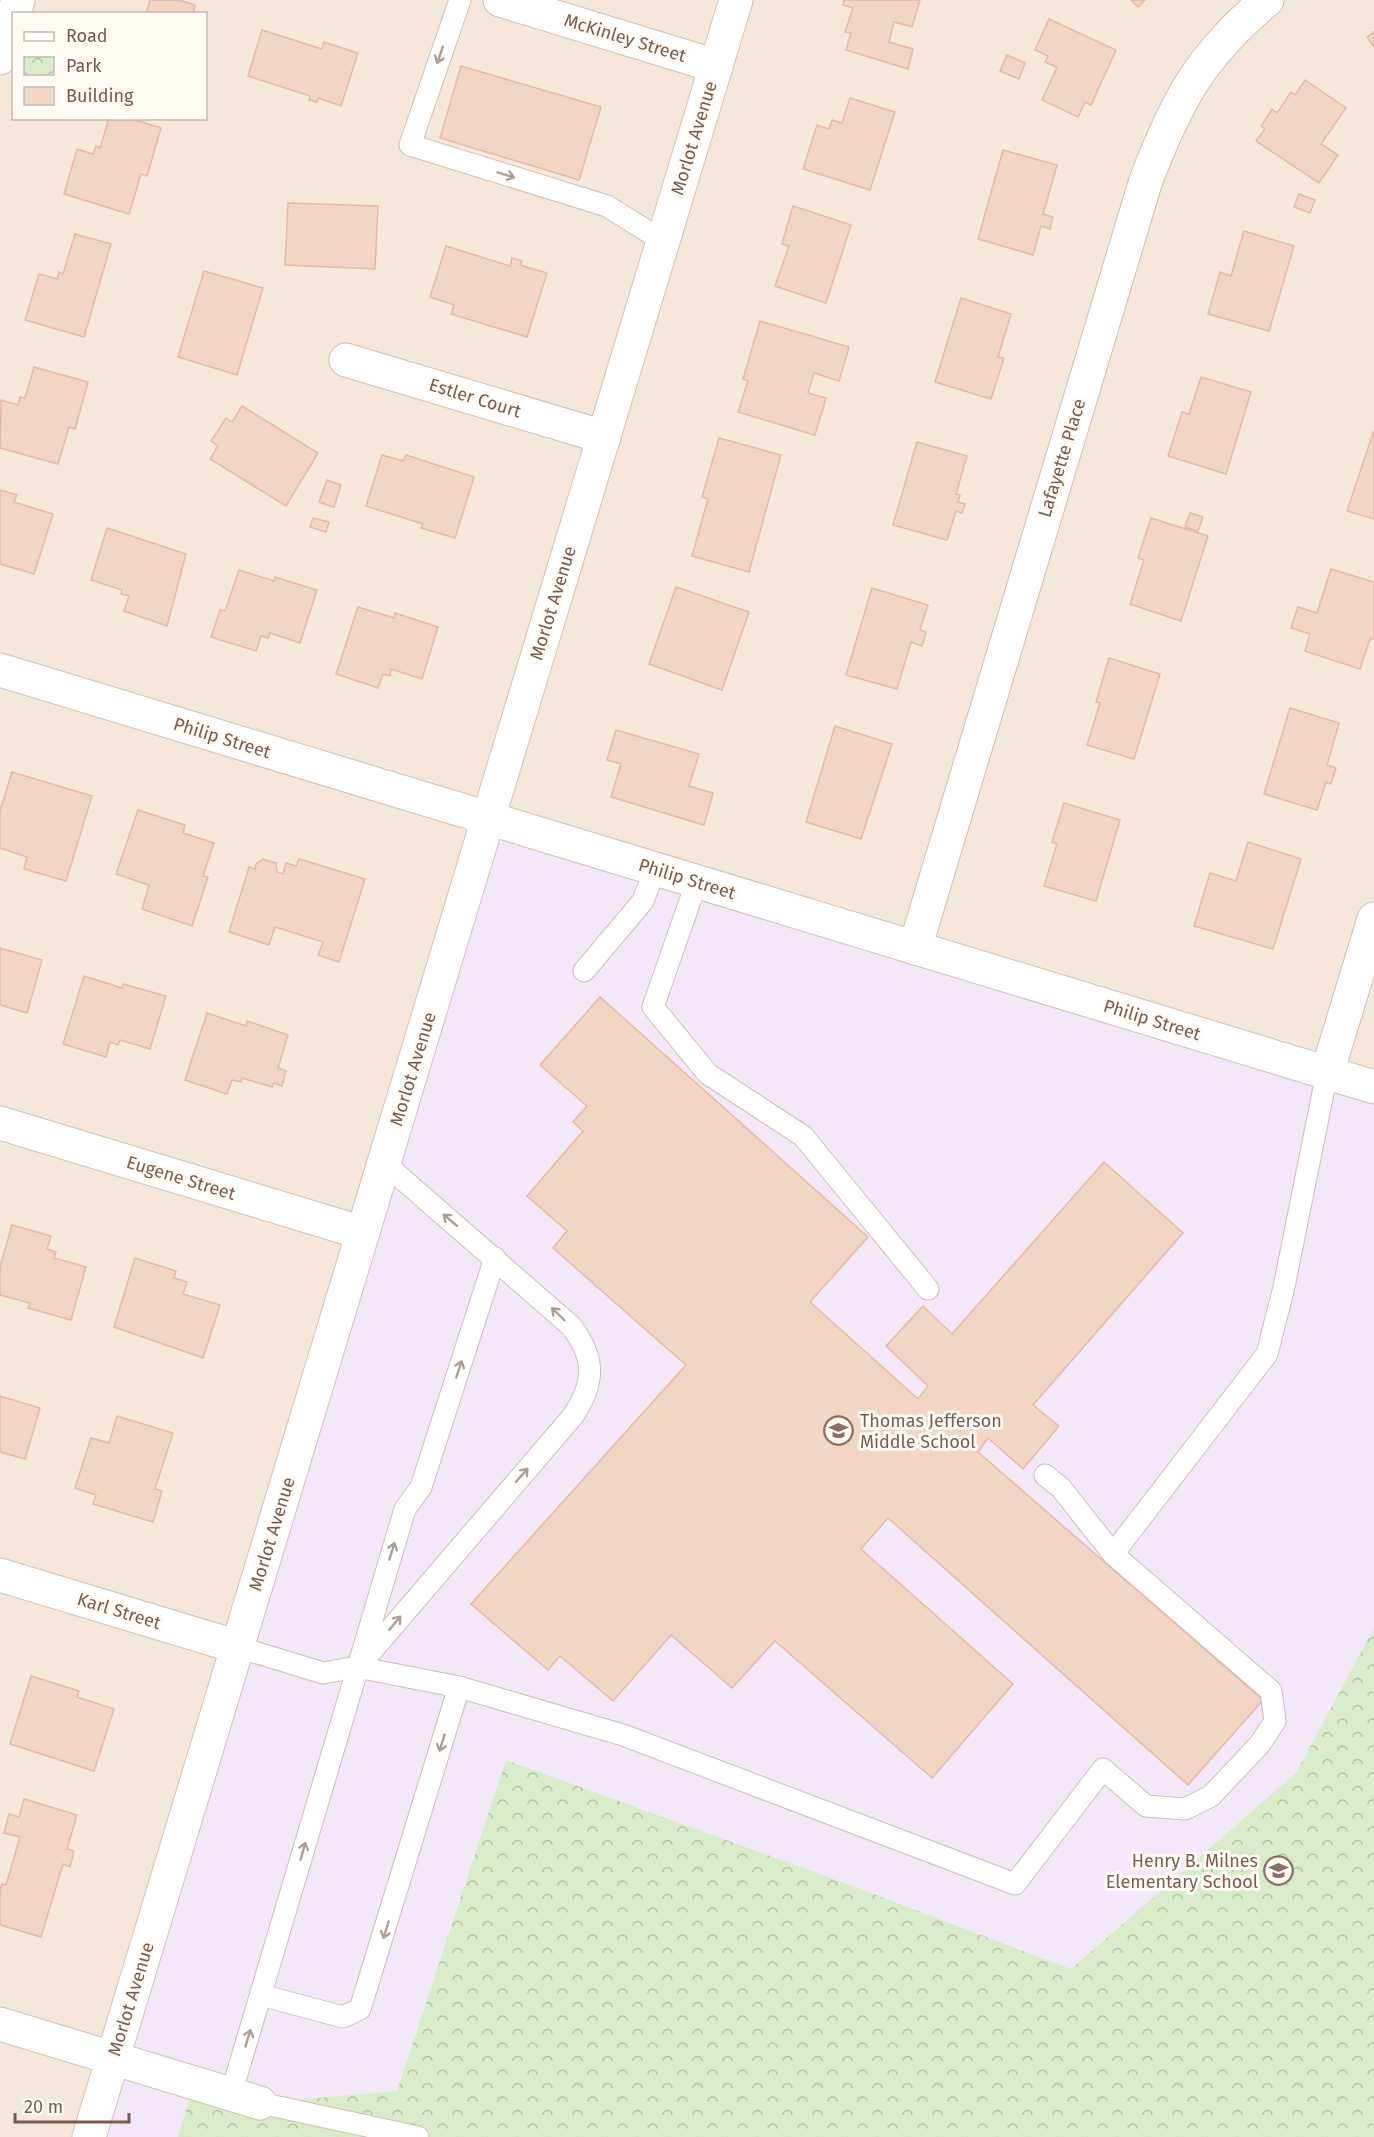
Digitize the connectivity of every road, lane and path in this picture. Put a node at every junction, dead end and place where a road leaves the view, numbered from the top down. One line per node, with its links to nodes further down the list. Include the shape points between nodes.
1 (460, 0): 8 (lane, one-way to 8, via 410,145 607,206)
2 (500, 0): 7 (street, McKinley Street)
3 (736, 0): 7 (street, Morlot Avenue)
4 (1267, 0): 16 (street, Lafayette Place, via 1237,25 1198,70 1169,121 1146,180)
5 (12, 19): 6 (street)
6 (0, 58)
7 (716, 66): 8 (street, Morlot Avenue)
8 (663, 241): 10 (street, Morlot Avenue)
9 (346, 360): 10 (street, Estler Court)
10 (604, 436): 12 (street, Morlot Avenue)
11 (0, 670): 12 (street, Philip Street)
12 (488, 818): 13 (street, Philip Street); 21 (street, Morlot Avenue)
13 (655, 869): 14 (street, Philip Street); 17 (lane, via 643,901)
14 (697, 881): 16 (street, Philip Street); 24 (lane, via 653,1007 708,1074 803,1136)
15 (1374, 919): 18 (street)
16 (915, 948): 18 (street, Philip Street)
17 (584, 971)
18 (1328, 1073): 19 (street, Philip Street); 26 (lane, via 1267,1354)
19 (1374, 1087)
20 (0, 1123): 22 (street, Eugene Street)
21 (384, 1163): 22 (street, Morlot Avenue); 23 (lane, one-way to 21)
22 (363, 1233): 28 (street, Morlot Avenue)
23 (495, 1258): 29 (lane, one-way to 23, via 405,1509 421,1487); 29 (lane, one-way to 23, via 573,1416 588,1389 591,1375 583,1341 553,1308)
24 (928, 1289)
25 (1045, 1475): 26 (lane, via 1061,1488)
26 (1113, 1554): 30 (lane, via 1271,1691 1275,1721 1260,1744 1210,1796 1185,1809 1146,1806 1103,1769 1015,1884 622,1735)
27 (0, 1575): 28 (street, Karl Street)
28 (238, 1647): 29 (lane, via 323,1673); 33 (street, Morlot Avenue)
29 (357, 1667): 30 (lane); 31 (lane, one-way to 29)
30 (459, 1688): 31 (lane, one-way to 31, via 360,2009 343,2017)
31 (261, 1995): 34 (lane, one-way to 31)
32 (0, 2024): 33 (street)
33 (113, 2058): 34 (street); 35 (street, Morlot Avenue)
34 (245, 2098): 36 (lane)
35 (89, 2137)
36 (418, 2137)

